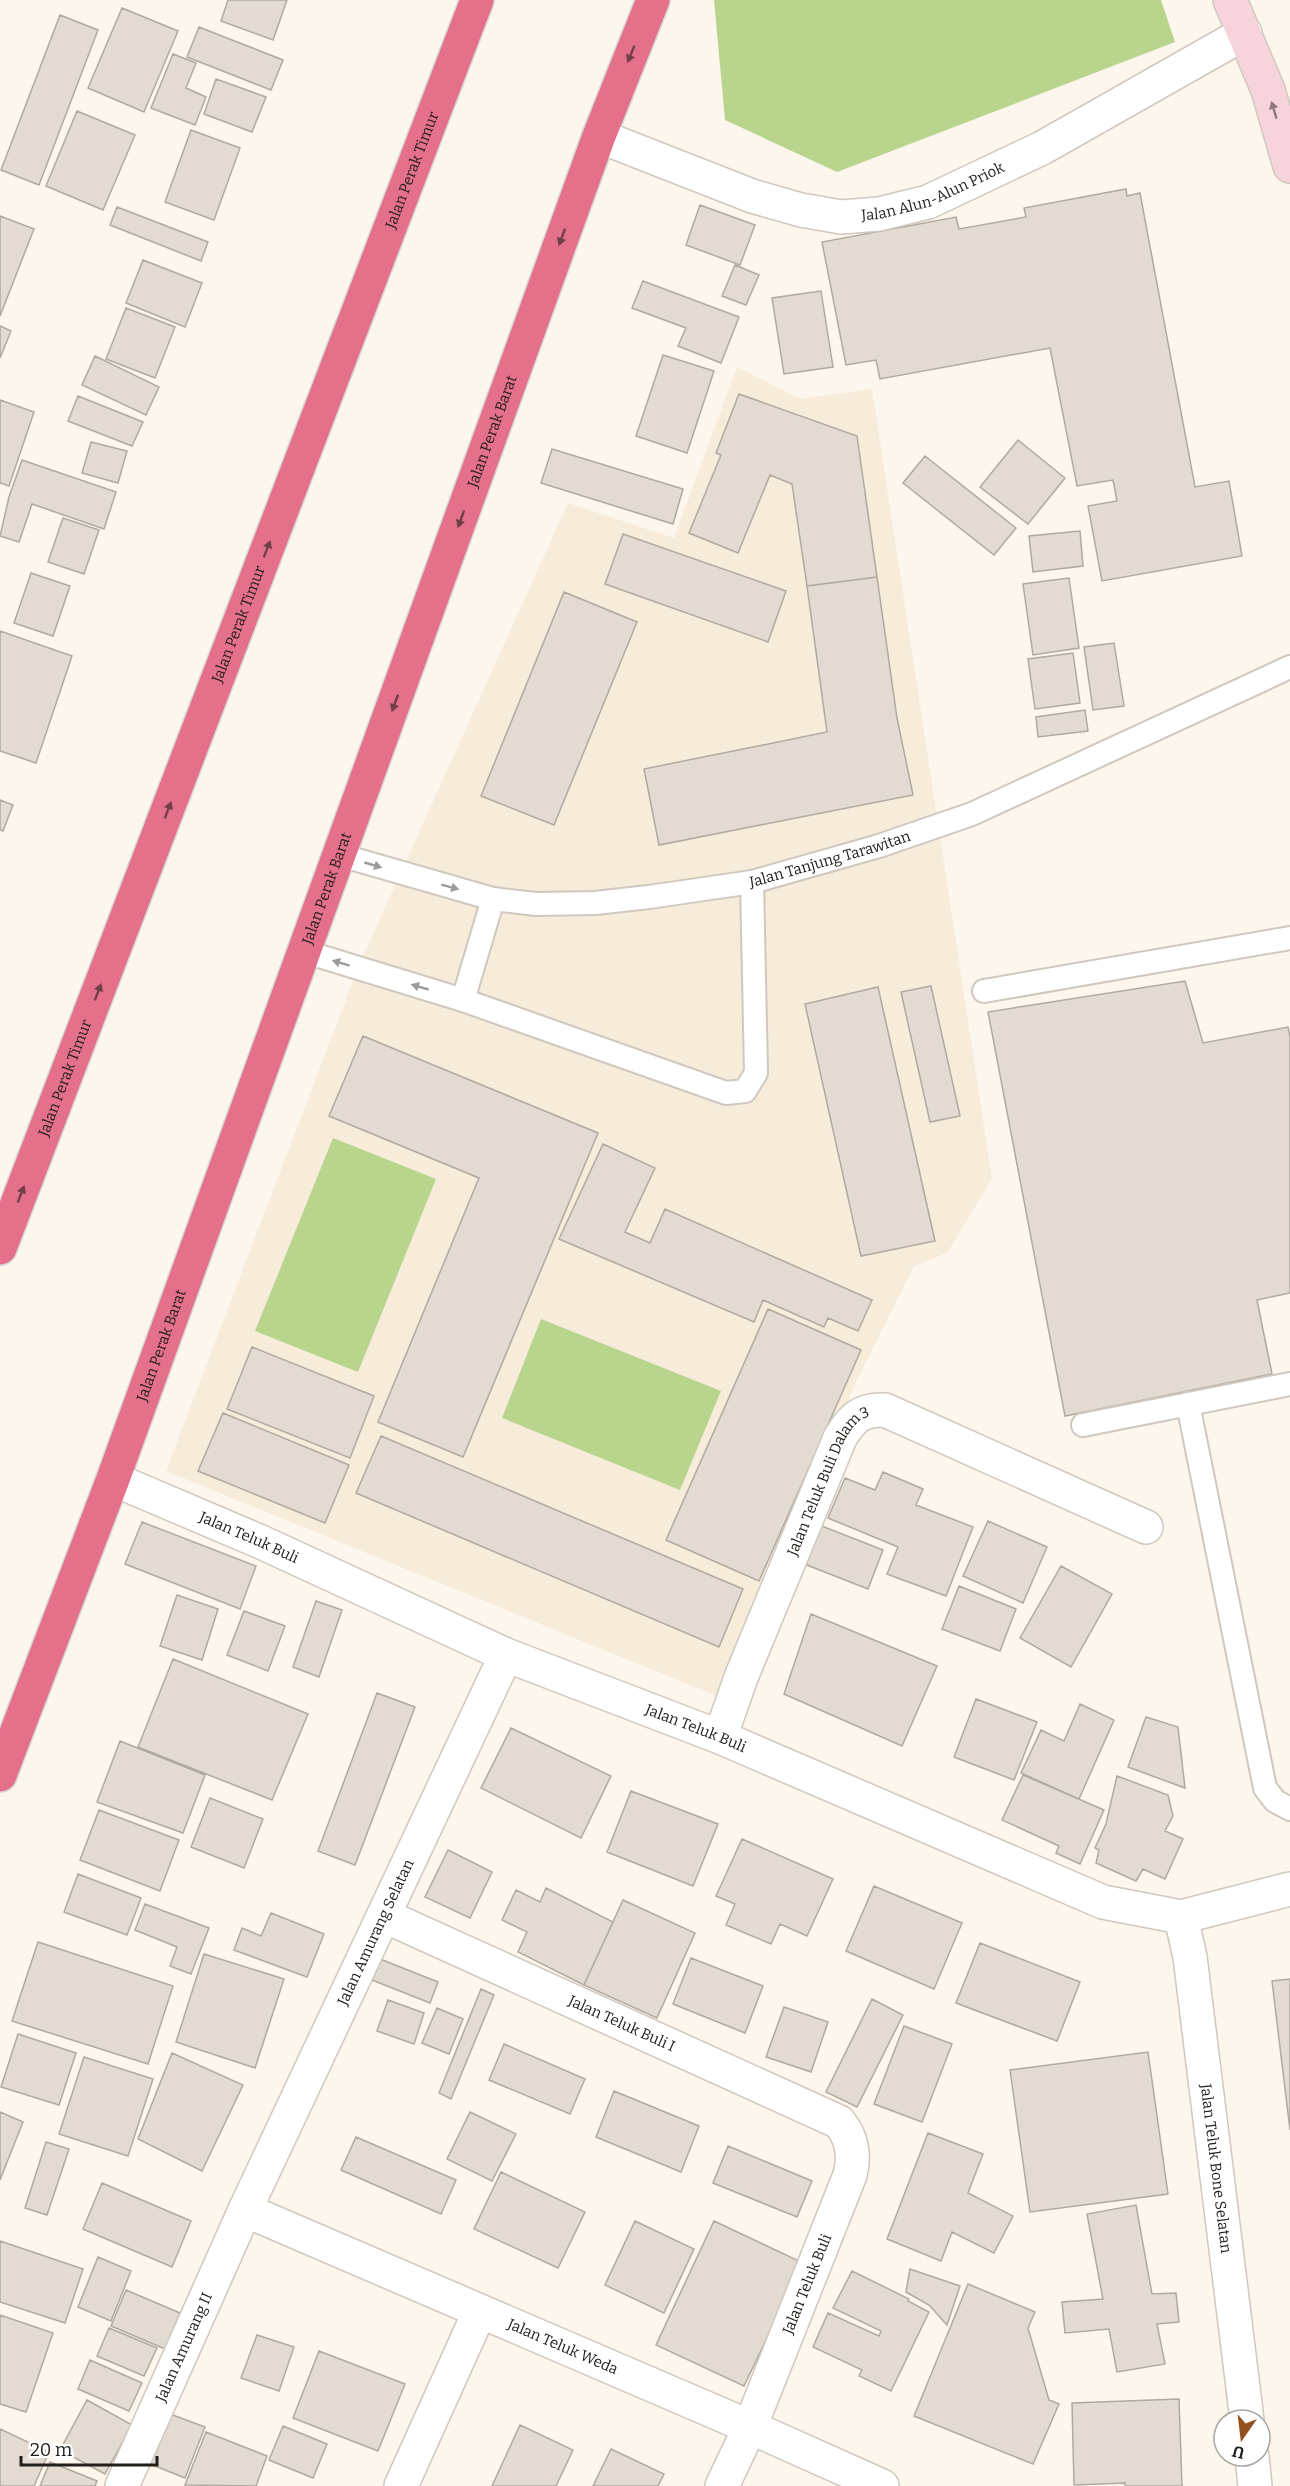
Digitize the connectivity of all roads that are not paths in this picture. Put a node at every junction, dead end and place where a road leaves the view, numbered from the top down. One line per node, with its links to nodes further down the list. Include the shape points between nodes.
1 (477, 0): 15 (highway, Jalan Perak Timur, one-way to 1)
2 (653, 0): 5 (highway, Jalan Perak Barat, one-way to 5)
3 (1230, 0): 4 (main road)
4 (1245, 33): 5 (street, Jalan Alun-Alun Priok, via 1042,148 928,202 879,214 841,216 791,207 752,196); 6 (main road, one-way to 4, via 1268,90)
5 (599, 136): 8 (highway, Jalan Perak Barat, one-way to 8)
6 (1290, 166)
7 (1290, 667): 9 (lane, Jalan Tanjung Tarawitan, via 972,814 879,846)
8 (340, 855): 10 (lane, Jalan Tanjung Tarawitan, one-way to 10); 12 (highway, Jalan Perak Barat)
9 (752, 882): 10 (lane, Jalan Tanjung Tarawitan, via 595,903 536,904); 14 (lane, via 756,1073 745,1091 726,1093)
10 (493, 899): 14 (lane)
11 (1290, 938): 13 (lane)
12 (306, 952): 14 (lane, one-way to 12); 19 (highway, Jalan Perak Barat)
13 (984, 991)
14 (463, 1000)
15 (0, 1248)
16 (1290, 1385): 17 (lane)
17 (1188, 1404): 18 (lane); 24 (lane, via 1265,1788 1275,1801)
18 (1083, 1425)
19 (113, 1479): 21 (street, Jalan Teluk Buli); 23 (highway, Jalan Perak Barat)
20 (1146, 1527): 22 (street, Jalan Teluk Buli Dalam 3, via 885,1410 861,1413 850,1421 840,1438)
21 (506, 1655): 22 (street, Jalan Teluk Buli); 26 (street, Jalan Amurang Selatan)
22 (720, 1737): 27 (street, Jalan Teluk Buli, via 1103,1902)
23 (0, 1775)
24 (1290, 1809)
25 (1290, 1889): 27 (street, Jalan Teluk Buli)
26 (384, 1916): 28 (street, Jalan Teluk Buli I, via 838,2122); 29 (street, Jalan Amurang Selatan)
27 (1181, 1917): 31 (street, Jalan Teluk Bone Selatan, via 1190,1957)
28 (850, 2140): 32 (street, Jalan Teluk Buli, via 850,2175)
29 (245, 2210): 30 (street, Jalan Teluk Weda); 34 (street, Jalan Amurang II)
30 (479, 2313): 32 (street, Jalan Teluk Weda); 35 (street)
31 (1246, 2408)
32 (750, 2427): 36 (street, Jalan Teluk Buli); 37 (street, Jalan Teluk Weda)
33 (1253, 2468): 38 (street)
34 (122, 2486)
35 (401, 2486)
36 (722, 2486)
37 (882, 2486)
38 (1255, 2486)

